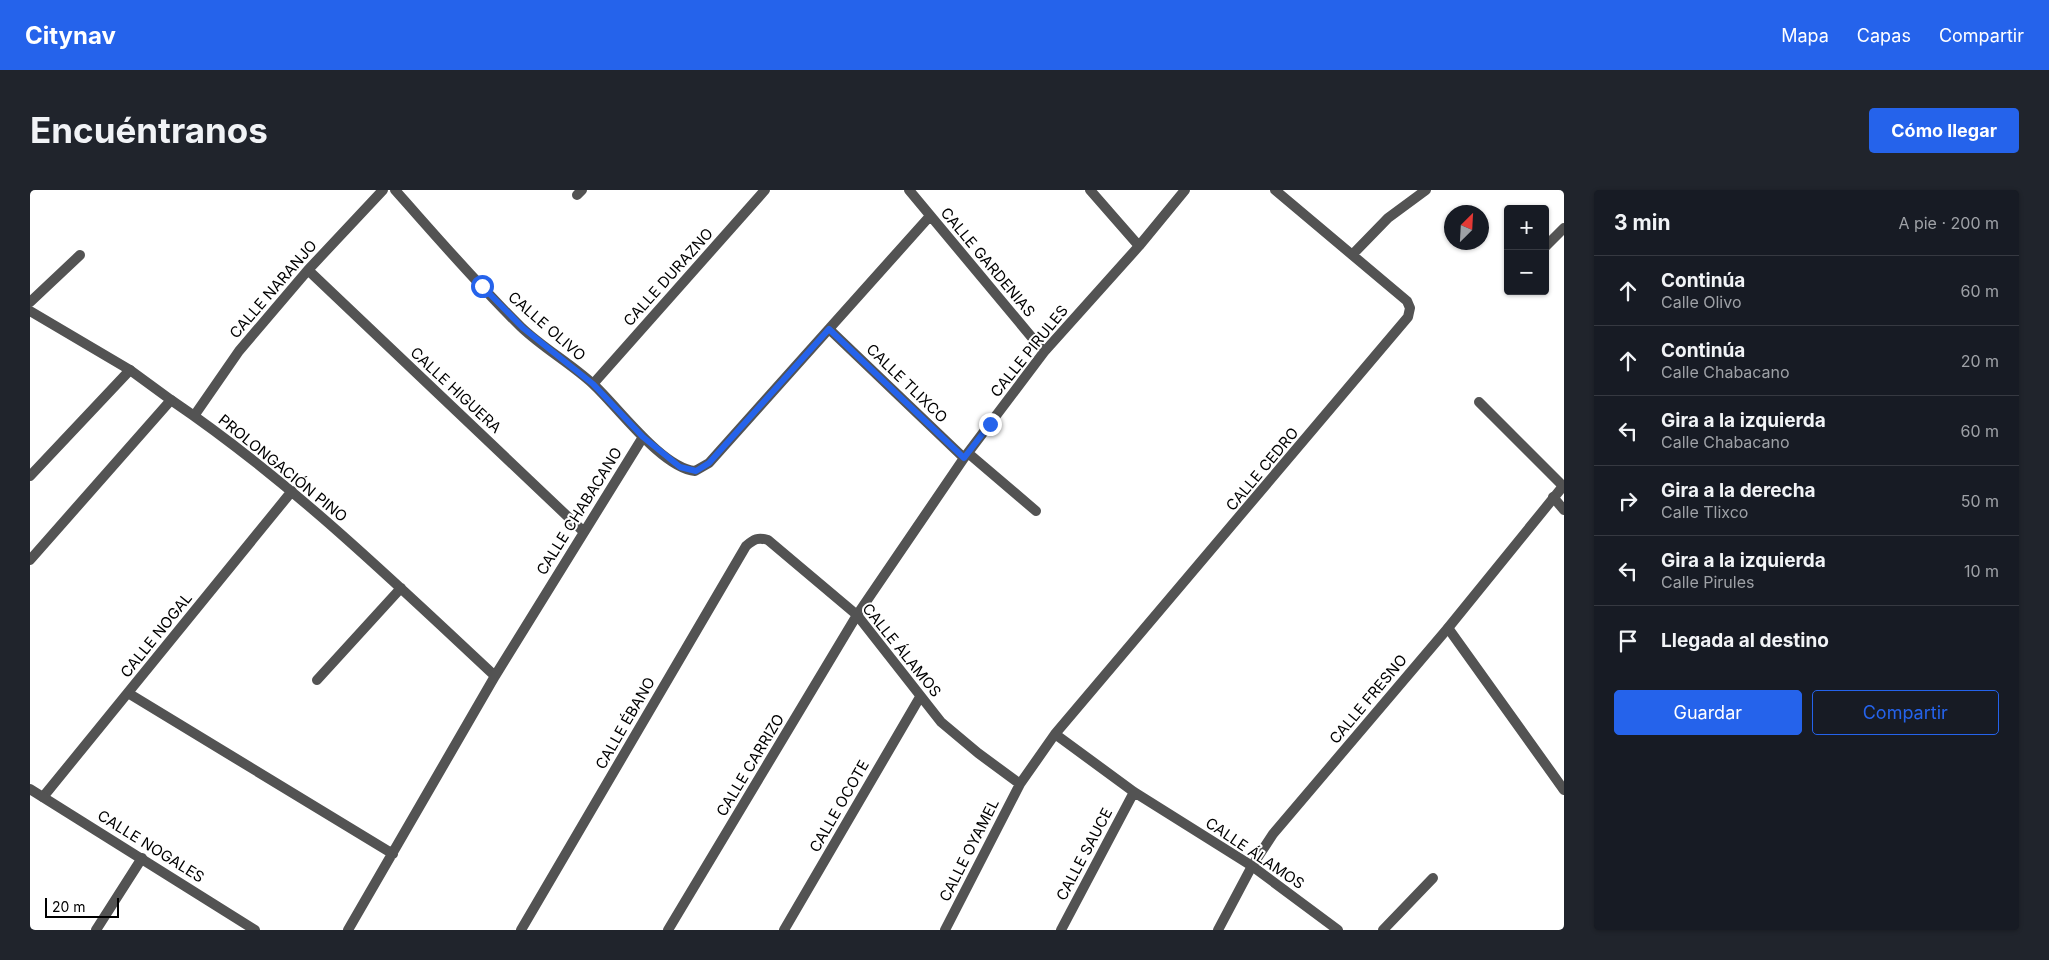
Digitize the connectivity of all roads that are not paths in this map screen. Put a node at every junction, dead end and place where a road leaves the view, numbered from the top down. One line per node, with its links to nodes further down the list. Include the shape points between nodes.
1 (383, 190): 15 (street, CALLE NARANJO)
2 (395, 190): 21 (street, CALLE OLIVO, via 523,328)
3 (765, 190): 21 (street, CALLE DURAZNO)
4 (909, 190): 9 (street, CALLE GARDENIAS)
5 (1090, 190): 12 (street)
6 (1185, 190): 12 (street, CALLE PIRULES)
7 (1275, 190): 13 (street, CALLE CEDRO)
8 (1426, 190): 13 (street, via 1388,218)
9 (930, 216): 18 (street); 19 (street, CALLE GARDENIAS)
10 (1564, 228): 11 (street)
11 (1549, 243)
12 (1139, 246): 19 (street, CALLE PIRULES)
13 (1353, 254): 43 (street, CALLE CEDRO, via 1407,301 1410,308 1408,317)
14 (80, 255): 16 (street)
15 (308, 270): 24 (street, CALLE NARANJO, via 239,351); 33 (street, CALLE HIGUERA)
16 (30, 302)
17 (30, 311): 20 (street, PROLONGACIÓN PINO)
18 (829, 329): 25 (street, via 703,468 696,471 680,467); 26 (street, CALLE TLIXCO)
19 (1044, 352): 26 (street, CALLE PIRULES)
20 (130, 370): 22 (street, PROLONGACIÓN PINO); 27 (street)
21 (593, 384): 25 (street, CALLE OLIVO)
22 (171, 400): 24 (street, PROLONGACIÓN PINO); 35 (street)
23 (1479, 402): 28 (street)
24 (194, 416): 29 (street, PROLONGACIÓN PINO)
25 (643, 437): 33 (street, CALLE CHABACANO)
26 (966, 456): 32 (street, CALLE TLIXCO); 37 (street, CALLE PIRULES)
27 (30, 476)
28 (1564, 485): 30 (street, CALLE FRESNO)
29 (292, 491): 36 (street, PROLONGACIÓN PINO); 41 (street, CALLE NOGAL)
30 (1554, 497): 31 (street); 38 (street, CALLE FRESNO)
31 (1564, 510)
32 (1036, 511)
33 (584, 532): 39 (street, CALLE CHABACANO)
34 (760, 537): 37 (street, CALLE ÁLAMOS, via 768,540); 56 (street, CALLE ÉBANO, via 746,546)
35 (30, 560)
36 (401, 588): 39 (street, PROLONGACIÓN PINO); 40 (street)
37 (857, 615): 42 (street, CALLE ÁLAMOS); 57 (street, CALLE CARRIZO)
38 (1448, 628): 46 (street); 51 (street, CALLE FRESNO, via 1273,834)
39 (495, 676): 49 (street, CALLE CHABACANO)
40 (317, 680)
41 (128, 693): 48 (street, CALLE NOGAL); 49 (street)
42 (920, 697): 44 (street, CALLE ÁLAMOS, via 941,722); 58 (street, CALLE OCOTE)
43 (1055, 734): 44 (street, CALLE CEDRO); 47 (street, CALLE ÁLAMOS)
44 (1020, 784): 59 (street, CALLE OYAMEL)
45 (30, 789): 48 (street, CALLE NOGALES)
46 (1564, 790)
47 (1134, 792): 51 (street, CALLE ÁLAMOS); 60 (street, CALLE SAUCE)
48 (43, 797): 50 (street, CALLE NOGALES)
49 (393, 854): 55 (street, CALLE CHABACANO)
50 (142, 858): 53 (street); 54 (street, CALLE NOGALES)
51 (1252, 866): 61 (street, CALLE FRESNO); 62 (street, CALLE ÁLAMOS)
52 (1433, 878): 63 (street)
53 (96, 930)
54 (255, 930)
55 (348, 930)
56 (521, 930)
57 (668, 930)
58 (784, 930)
59 (945, 930)
60 (1061, 930)
61 (1218, 930)
62 (1338, 930)
63 (1383, 930)

